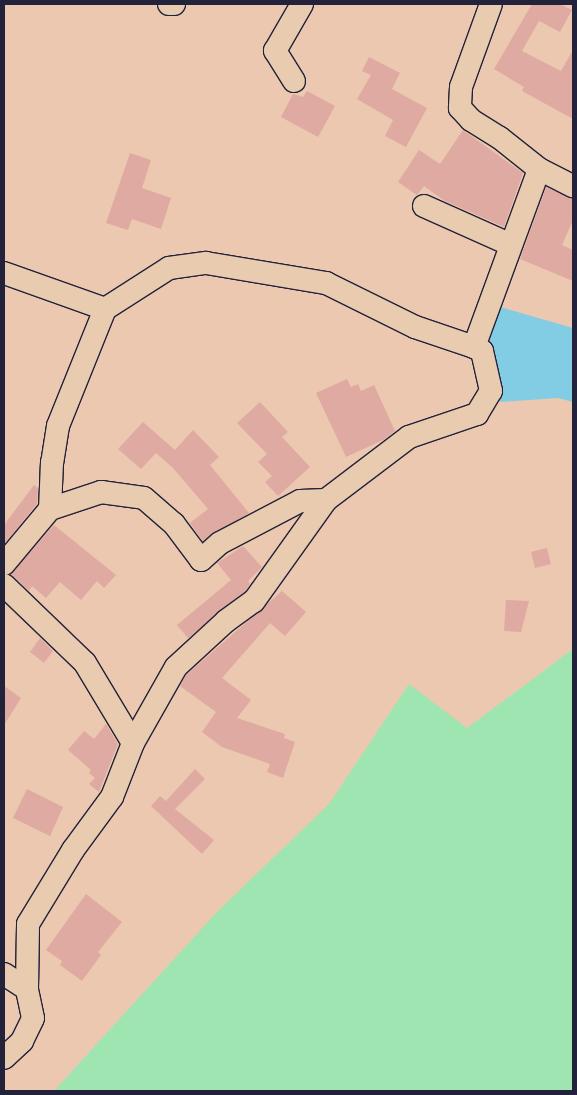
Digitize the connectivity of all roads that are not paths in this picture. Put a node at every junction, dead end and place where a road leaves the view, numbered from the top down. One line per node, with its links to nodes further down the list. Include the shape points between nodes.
1 (169, 4): 2 (street)
2 (174, 4)
3 (302, 4): 5 (street, via 275,51)
4 (491, 4): 6 (street, via 461,87 460,108 471,120)
5 (294, 81)
6 (539, 169): 7 (street); 9 (street)
7 (573, 186)
8 (424, 206): 9 (street)
9 (511, 245): 12 (street)
10 (4, 273): 11 (street)
11 (105, 309): 12 (street, via 169,268 206,263 326,283 415,327); 14 (street, via 58,426 52,462)
12 (474, 347): 13 (street, via 482,351 491,391 476,414 409,437)
13 (326, 500): 14 (street, via 300,501 220,543 202,560 174,524 144,498 101,492); 17 (street, via 254,601 226,621 176,667)
14 (50, 509): 15 (street)
15 (4, 564)
16 (4, 585): 17 (street, via 85,663)
17 (133, 743): 19 (street, via 112,797 73,850 28,924)
18 (4, 974): 19 (street)
19 (27, 989): 20 (street, via 33,1018 22,1041)
20 (4, 1058)

